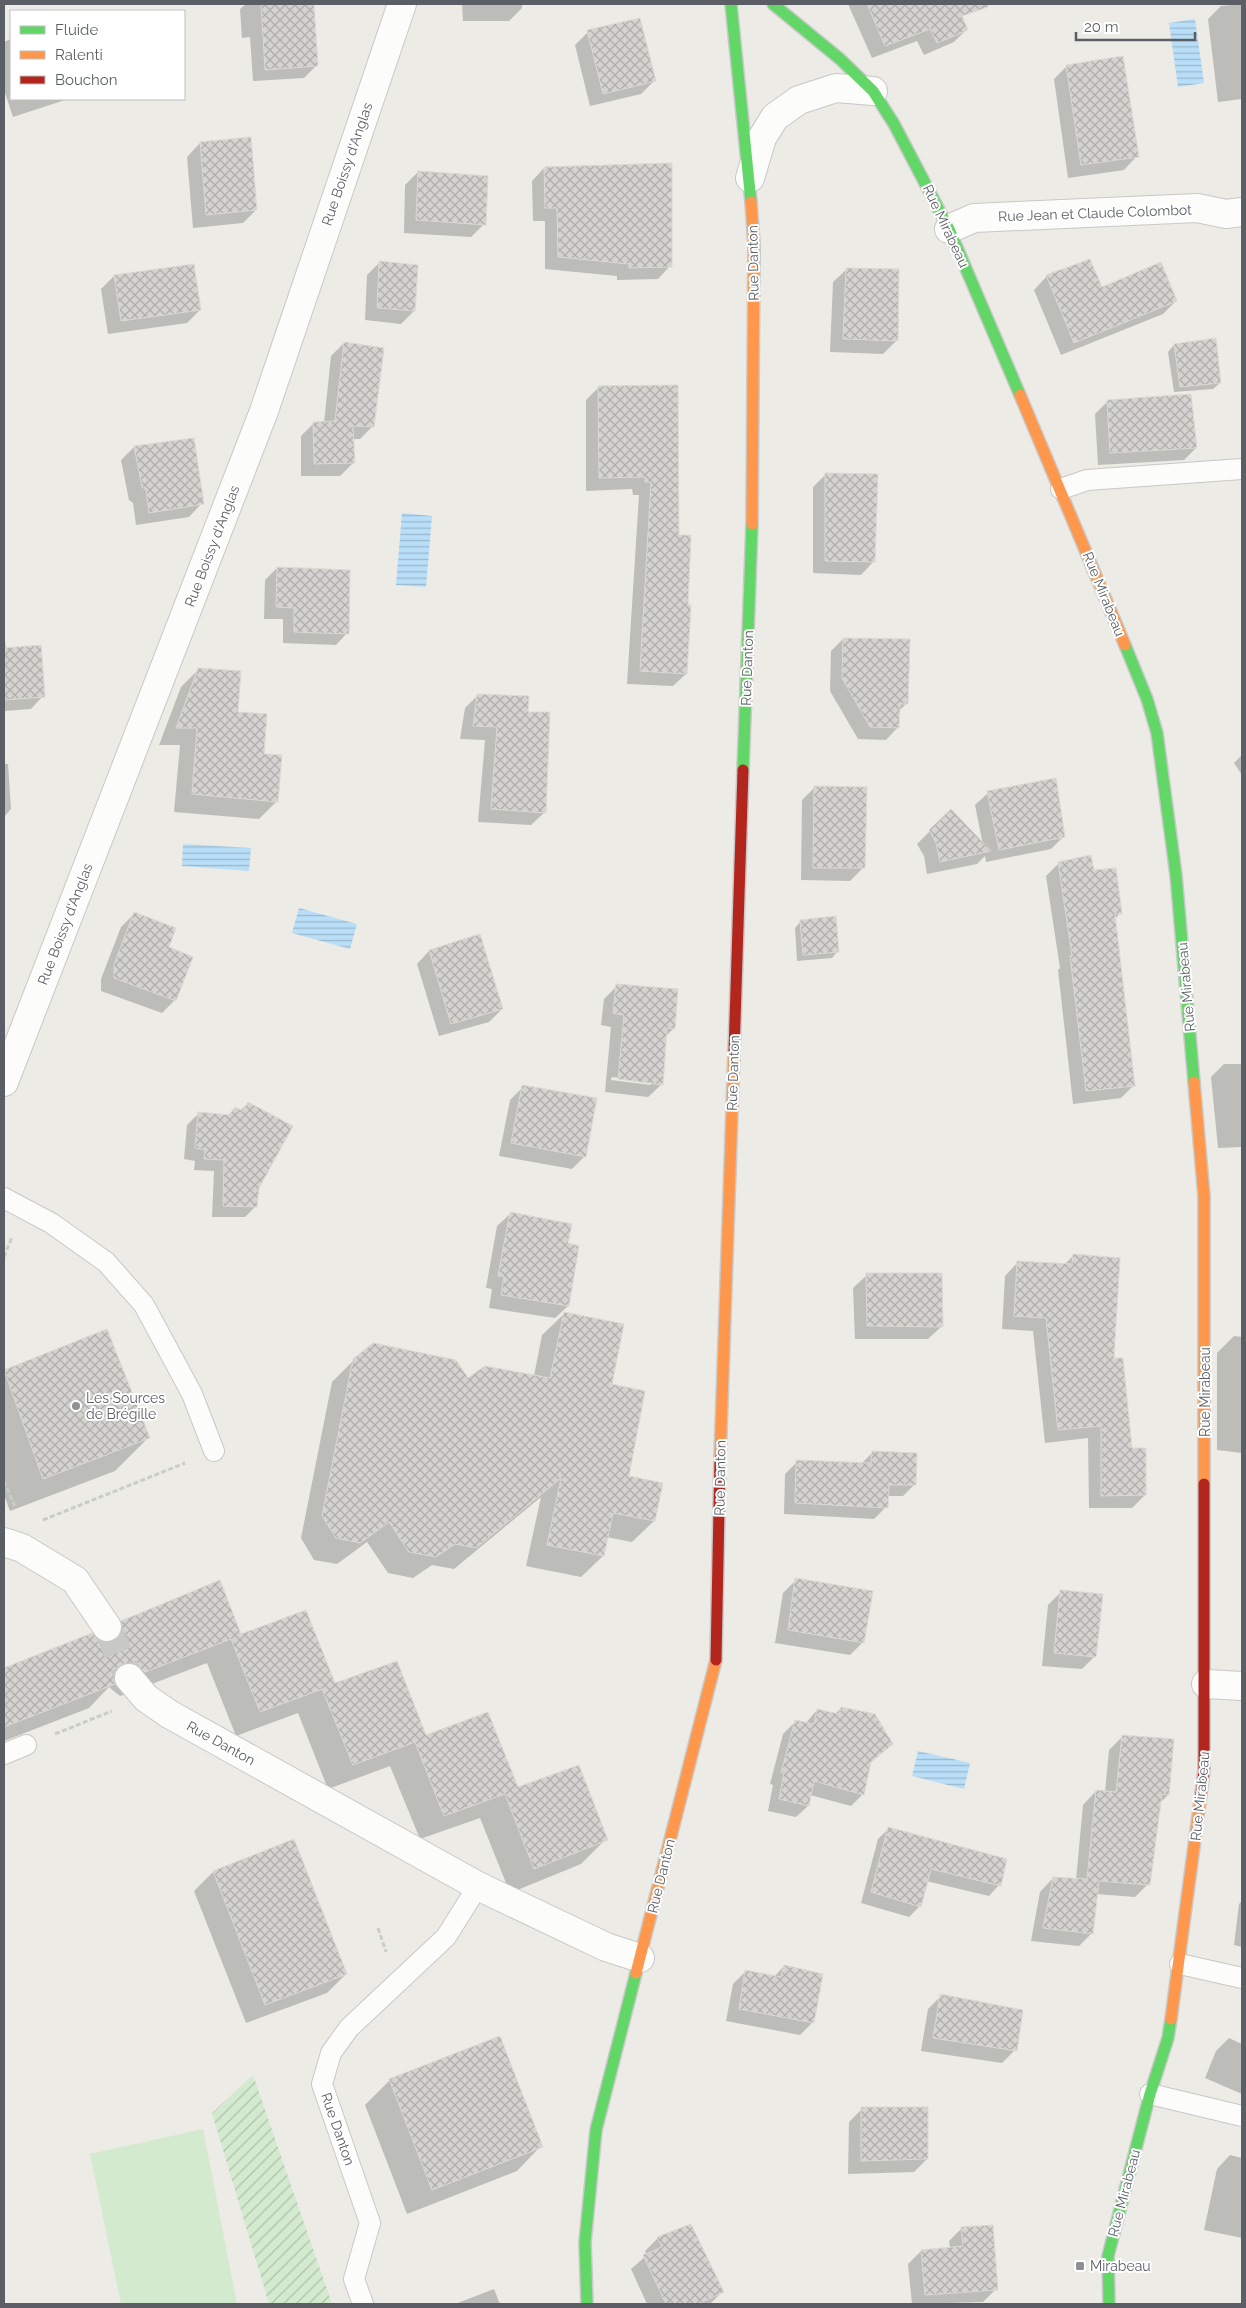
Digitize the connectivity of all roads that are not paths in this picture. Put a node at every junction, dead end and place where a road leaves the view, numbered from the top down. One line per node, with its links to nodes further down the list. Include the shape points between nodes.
1 (402, 4): 10 (street, Rue Boissy d'Anglas, via 264,411)
2 (731, 4): 5 (street, Rue Danton)
3 (773, 4): 4 (street, Rue Mirabeau)
4 (873, 91): 5 (street, Rue Danton, via 836,88 798,100 775,117 762,138); 7 (street, Rue Mirabeau, via 894,124)
5 (750, 178): 21 (street, Rue Danton, via 754,245 753,492 722,1388 716,1663)
6 (1242, 212): 7 (street, Rue Jean et Claude Colombot, via 1226,214 1197,208 974,218)
7 (948, 229): 9 (street, Rue Mirabeau)
8 (1242, 469): 9 (lane, via 1088,480)
9 (1061, 489): 15 (street, Rue Mirabeau, via 1147,699 1157,733 1176,875 1204,1196)
10 (4, 1082)
11 (4, 1198): 12 (lane, via 51,1223 106,1262 144,1305 192,1394)
12 (214, 1451)
13 (4, 1542): 14 (street, via 22,1548 75,1580)
14 (106, 1627)
15 (1206, 1684): 16 (street); 22 (street, Rue Mirabeau, via 1204,1770)
16 (1242, 1686)
17 (137, 1688): 20 (street, Rue Danton, via 177,1718)
18 (26, 1745): 19 (lane)
19 (4, 1754)
20 (478, 1886): 21 (street, Rue Danton, via 606,1947); 26 (lane, Rue Danton, via 446,1937 349,2028 331,2053 322,2084 370,2223 354,2279)
21 (640, 1958): 27 (street, Rue Danton, via 596,2130 585,2242)
22 (1180, 1964): 23 (lane); 24 (street, Rue Mirabeau, via 1168,2038)
23 (1242, 1978)
24 (1150, 2094): 25 (lane); 28 (street, Rue Mirabeau, via 1108,2256)
25 (1242, 2116)
26 (363, 2304)
27 (587, 2304)
28 (1109, 2304)

